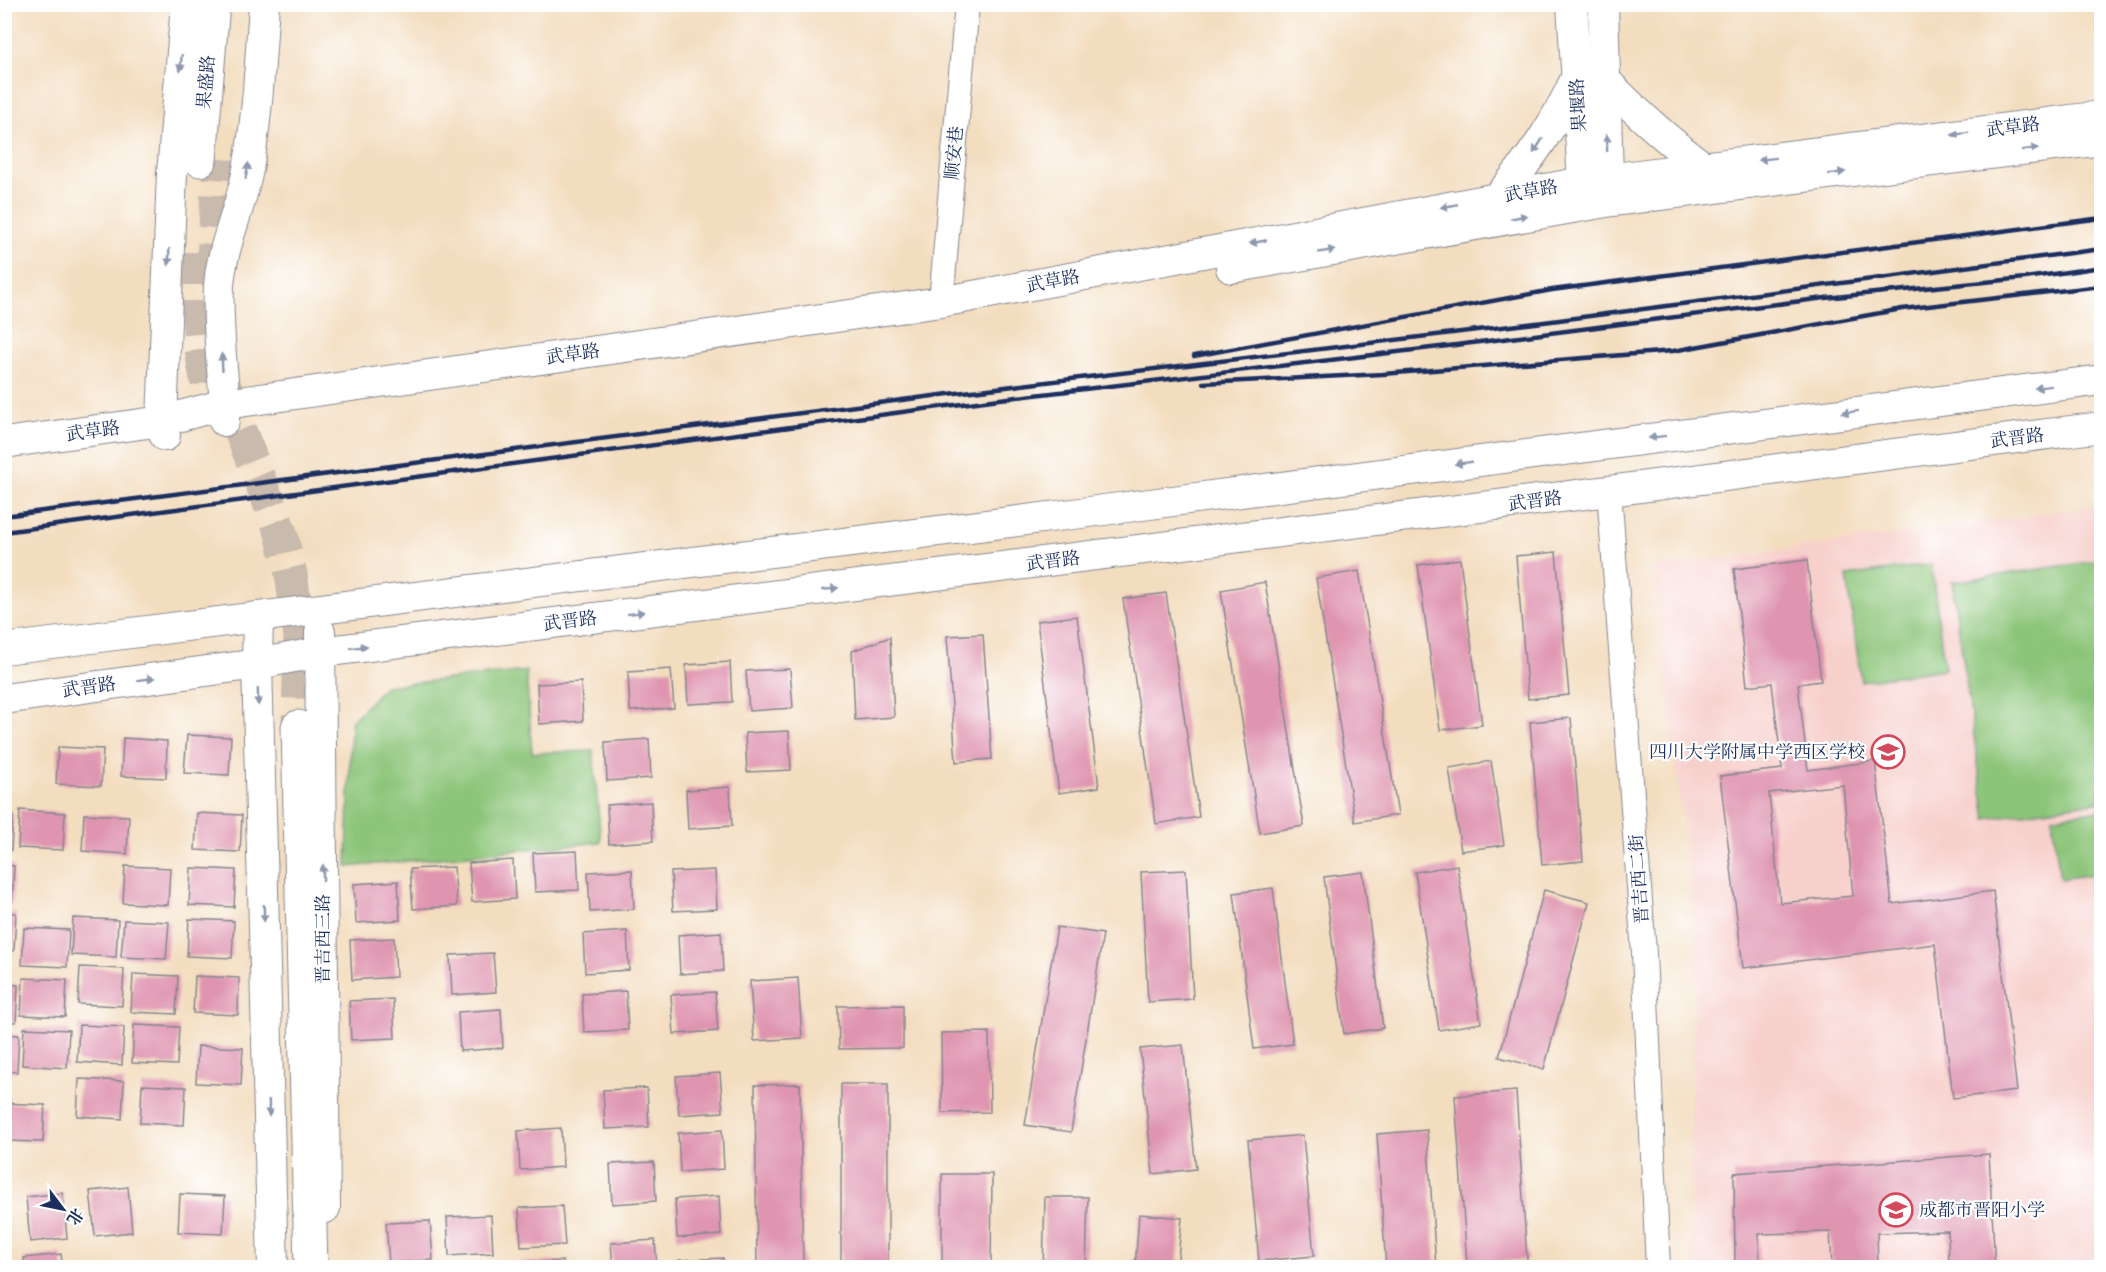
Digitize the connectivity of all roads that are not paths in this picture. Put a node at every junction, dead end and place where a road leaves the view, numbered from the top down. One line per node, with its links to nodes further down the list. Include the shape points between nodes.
1 (186, 4): 18 (street, one-way to 18, via 172,173)
2 (213, 4): 3 (main road, 果盛路, via 210,160)
3 (233, 4)
4 (264, 4): 16 (street, one-way to 4, via 219,283 248,170)
5 (967, 4): 14 (street, 顺安巷)
6 (1572, 4): 8 (street, 果堰路)
7 (1603, 4): 8 (street, 果堰路)
8 (1591, 78): 11 (street); 12 (street, 果堰路); 13 (street, one-way to 13)
9 (2102, 116): 11 (street, 武草路, one-way to 11)
10 (2102, 140): 12 (street, 武草路, one-way to 10)
11 (1704, 166): 12 (street, 武草路)
12 (1597, 192): 13 (street, 武草路); 16 (street, 武草路, one-way to 12, via 924,323)
13 (1498, 197): 14 (street, 武草路, one-way to 14)
14 (941, 302): 16 (street, 武草路)
15 (2102, 380): 22 (street, one-way to 22)
16 (224, 412): 18 (street, 武草路)
17 (2102, 427): 21 (street, 武晋路)
18 (164, 429): 19 (street, 武草路); 20 (street, 武草路)
19 (4, 443)
20 (4, 460)
21 (1609, 491): 25 (street, 武晋路, one-way to 21); 32 (street, 晋吉西二街, via 1644,953)
22 (319, 610): 23 (street); 25 (street, 晋吉西三路)
23 (258, 617): 24 (street); 26 (street)
24 (4, 649)
25 (321, 652): 26 (street, 武晋路); 31 (street, 晋吉西三路, one-way to 25)
26 (257, 664): 27 (street, 武晋路, one-way to 26); 28 (street, one-way to 28)
27 (4, 699)
28 (273, 1268)
29 (293, 1268): 30 (main road, 晋吉西三路, via 290,727)
30 (311, 1268)
31 (326, 1268)
32 (1658, 1268)

